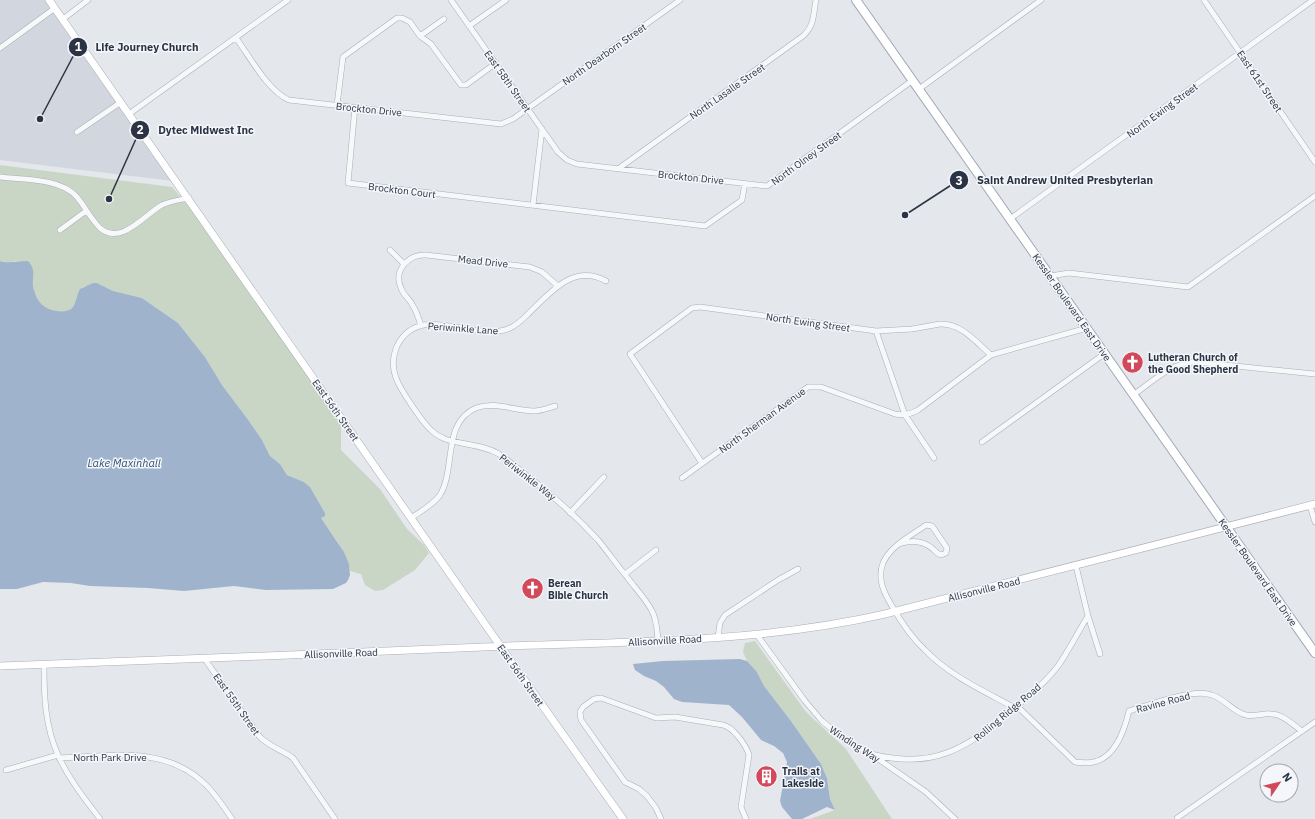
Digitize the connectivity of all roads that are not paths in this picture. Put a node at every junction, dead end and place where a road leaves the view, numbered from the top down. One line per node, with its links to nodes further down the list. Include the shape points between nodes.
1 (50, 0): 12 (main road, East 56th Street)
2 (88, 0): 13 (street)
3 (288, 0): 17 (street)
4 (451, 0): 15 (street, East 58th Street)
5 (506, 0): 15 (street)
6 (680, 0): 26 (street, North Dearborn Street)
7 (816, 0): 32 (street, North Lasalle Street, via 813,22 803,36)
8 (856, 0): 21 (main road, Kessler Boulevard East Drive)
9 (1041, 0): 22 (street)
10 (1204, 0): 19 (street, East 61st Street)
11 (1313, 0): 19 (street, North Ewing Street)
12 (55, 8): 13 (main road, East 56th Street); 18 (street)
13 (62, 19): 23 (main road, East 56th Street)
14 (444, 19): 16 (street)
15 (469, 26): 20 (street, East 58th Street)
16 (420, 36): 20 (street, via 431,44 463,86); 24 (street, via 408,20 397,18 346,55 342,62)
17 (236, 38): 24 (street, Brockton Drive, via 270,86 282,97 292,101); 27 (street)
18 (0, 48)
19 (1240, 53): 31 (street, East 61st Street); 39 (street, North Ewing Street)
20 (496, 64): 26 (street, East 58th Street)
21 (913, 80): 22 (main road, Kessler Boulevard East Drive); 34 (street, North Olney Street, via 767,186)
22 (919, 89): 39 (main road, Kessler Boulevard East Drive)
23 (121, 102): 27 (main road, East 56th Street); 29 (street)
24 (337, 105): 25 (street, Brockton Drive)
25 (355, 107): 26 (street, Brockton Drive, via 498,124 510,121); 37 (street, Brockton Court, via 348,183)
26 (528, 109): 28 (street, East 58th Street)
27 (129, 114): 36 (main road, East 56th Street)
28 (542, 129): 30 (street, East 58th Street); 37 (street)
29 (77, 132)
30 (567, 160): 32 (street, Brockton Drive, via 577,164)
31 (1315, 162)
32 (618, 169): 34 (street, Brockton Drive)
33 (0, 177): 38 (street, via 64,186)
34 (745, 183): 37 (street, Brockton Court, via 742,200 705,226)
35 (1315, 196): 43 (street, via 1188,287 1069,273)
36 (189, 198): 38 (street, via 165,204 127,230 116,234 102,230); 63 (main road, East 56th Street)
37 (533, 205)
38 (86, 211): 40 (street)
39 (1010, 219): 43 (main road, Kessler Boulevard East Drive)
40 (60, 230)
41 (390, 250): 42 (street)
42 (404, 264): 45 (street, Mead Drive, via 414,256 426,255 518,265 538,269); 46 (street, via 399,282 402,291 414,306)
43 (1050, 276): 47 (main road, Kessler Boulevard East Drive)
44 (606, 281): 45 (street, Periwinkle Lane, via 596,276 581,275)
45 (558, 286): 46 (street, Periwinkle Lane, via 519,323 505,330 492,331 436,324)
46 (421, 326): 55 (street, Periwinkle Way, via 408,333 398,344 394,354 394,371 399,385 430,429 440,437)
47 (1087, 328): 49 (main road, Kessler Boulevard East Drive); 50 (street)
48 (876, 331): 50 (street, North Ewing Street, via 947,324 961,330); 54 (street); 58 (street, North Ewing Street, via 697,307 689,310 630,354)
49 (1104, 354): 52 (main road, Kessler Boulevard East Drive); 56 (street)
50 (991, 355): 54 (street, via 918,410)
51 (1315, 374): 52 (street, via 1186,362 1173,367)
52 (1133, 395): 65 (main road, Kessler Boulevard East Drive)
53 (555, 406): 55 (street, via 534,411 491,405 478,407 467,413 460,421)
54 (906, 415): 57 (street); 58 (street, North Sherman Avenue, via 893,413 821,387 808,387)
55 (453, 441): 62 (street, Periwinkle Way, via 486,448 500,455 550,493); 63 (street, via 440,494)
56 (982, 442)
57 (934, 458)
58 (702, 463): 60 (street, North Sherman Avenue)
59 (604, 477): 62 (street)
60 (682, 478)
61 (1313, 505): 64 (street); 65 (main road, Allisonville Road)
62 (570, 513): 70 (street, Periwinkle Way, via 599,541)
63 (412, 518): 76 (main road, East 56th Street)
64 (1315, 522)
65 (1226, 527): 68 (main road, Allisonville Road); 77 (main road, Kessler Boulevard East Drive)
66 (899, 544): 66 (street, via 923,543 941,555 947,550 947,546 930,524); 71 (street, via 886,558 880,575 882,588)
67 (656, 550): 70 (street)
68 (1076, 566): 71 (main road, Allisonville Road); 72 (street)
69 (798, 569): 74 (street, via 725,615 720,623)
70 (625, 574): 75 (street, Periwinkle Way, via 653,612)
71 (895, 612): 73 (main road, Allisonville Road, via 820,627); 82 (street, via 925,651 954,674)
72 (1088, 616): 78 (street); 82 (street, Rolling Ridge Road, via 1054,671)
73 (757, 635): 74 (main road, Allisonville Road); 85 (street, Winding Way, via 822,721 846,741)
74 (718, 637): 75 (main road, Allisonville Road)
75 (658, 640): 76 (main road, Allisonville Road)
76 (501, 647): 79 (main road, Allisonville Road); 93 (main road, East 56th Street)
77 (1315, 653)
78 (1100, 654)
79 (204, 658): 80 (main road, Allisonville Road); 92 (street, East 55th Street, via 259,736 292,758)
80 (44, 665): 81 (main road, Allisonville Road); 86 (street, via 44,702)
81 (0, 666)
82 (1016, 707): 84 (street, Ravine Road, via 1075,762 1098,761 1106,756 1115,747 1129,711 1196,693 1216,696 1247,715 1279,715); 85 (street, Rolling Ridge Road, via 972,742 945,754 908,760)
83 (1315, 722): 84 (street)
84 (1302, 731): 89 (street)
85 (871, 754): 95 (street, Winding Way, via 926,792)
86 (59, 756): 87 (street, North Park Drive); 90 (street); 91 (street, North Park Drive, via 139,755 170,762 186,769 205,784)
87 (6, 770)
88 (659, 818): 94 (street, via 656,808 647,796 625,782 581,720 581,710 596,698 604,698 656,718 674,717 730,728 749,755 741,807)
89 (1178, 818)
90 (100, 819)
91 (232, 819)
92 (335, 819)
93 (623, 819)
94 (746, 819)
95 (955, 819)

